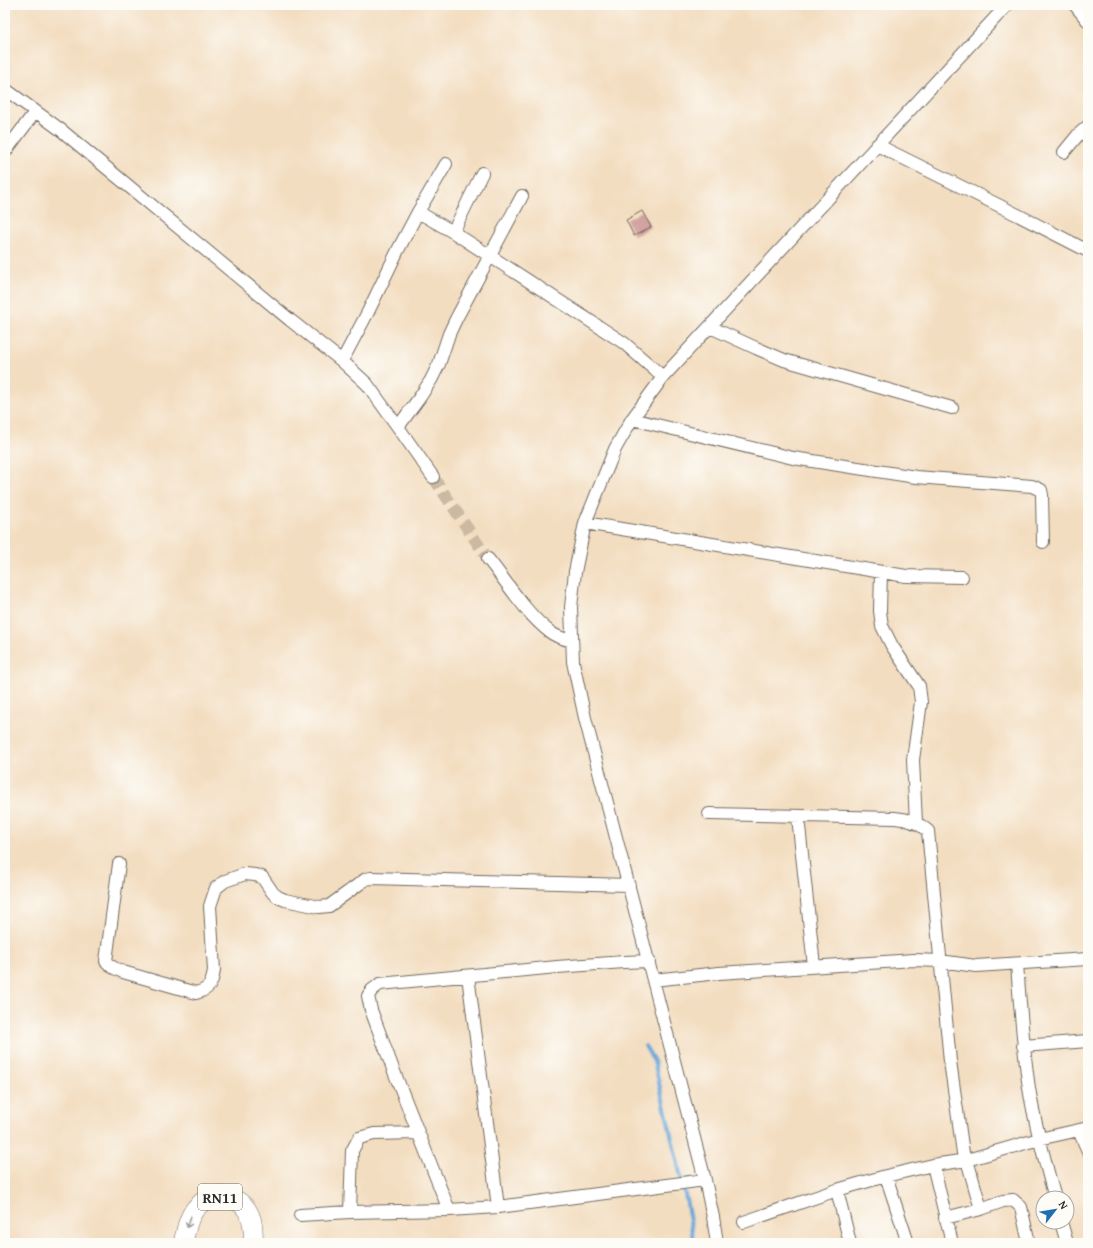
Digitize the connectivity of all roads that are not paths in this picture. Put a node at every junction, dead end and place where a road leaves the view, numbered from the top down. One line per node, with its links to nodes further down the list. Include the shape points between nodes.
1 (1007, 5): 7 (street)
2 (1075, 5): 3 (street)
3 (1088, 21)
4 (5, 89): 5 (street)
5 (35, 112): 8 (street); 18 (street, via 61,130)
6 (1088, 126): 9 (street)
7 (877, 145): 15 (street); 17 (street)
8 (5, 152)
9 (1064, 152)
10 (446, 164): 13 (street)
11 (482, 173): 14 (street)
12 (522, 196): 16 (street)
13 (418, 212): 14 (street); 18 (street)
14 (453, 232): 16 (street)
15 (1088, 251)
16 (490, 256): 19 (street, via 624,343); 22 (street, via 452,326 431,380)
17 (710, 327): 19 (street); 20 (street, via 784,360)
18 (342, 361): 22 (street, via 367,384)
19 (663, 377): 21 (street)
20 (952, 408)
21 (632, 419): 24 (street, via 615,449); 25 (street, via 793,458 916,478 1032,486 1040,490 1042,495)
22 (398, 427): 23 (street)
23 (432, 477)
24 (585, 523): 27 (street); 29 (street, via 571,607)
25 (1043, 542)
26 (488, 559): 29 (street, via 530,612 550,632)
27 (881, 572): 28 (street, via 906,576); 32 (street, via 882,626 919,686 921,702 913,760)
28 (962, 576)
29 (572, 641): 34 (street, via 578,688)
30 (709, 814): 31 (street)
31 (798, 816): 32 (street, via 895,818); 39 (street)
32 (916, 823): 37 (street, via 928,832)
33 (119, 864): 34 (street, via 106,961 123,972 196,993 204,991 213,980 210,906 216,888 224,881 245,874 262,877 278,898 319,907 328,906 371,878)
34 (629, 886): 36 (street)
35 (1088, 959): 38 (street)
36 (648, 961): 40 (street); 41 (street)
37 (940, 961): 38 (street, via 976,966); 39 (street, via 914,960); 48 (street, via 950,1060)
38 (1017, 964): 43 (street)
39 (814, 966): 41 (street)
40 (468, 976): 45 (street, via 380,984 368,996 392,1069); 54 (street)
41 (653, 980): 51 (street)
42 (1088, 1041): 43 (street)
43 (1023, 1046): 46 (street)
44 (1084, 1130): 46 (street); 47 (street)
45 (418, 1133): 56 (street); 57 (street, via 374,1134 359,1138 352,1151)
46 (1039, 1139): 48 (street); 53 (street)
47 (1088, 1151)
48 (965, 1160): 49 (street); 55 (street)
49 (932, 1165): 50 (street); 59 (street)
50 (886, 1176): 52 (street); 67 (street)
51 (705, 1180): 54 (street); 65 (street)
52 (838, 1190): 60 (street); 66 (street)
53 (1053, 1190)
54 (498, 1207): 56 (street)
55 (982, 1209): 59 (street); 62 (street, via 1013,1200 1021,1207)
56 (449, 1210): 57 (street)
57 (350, 1212): 58 (street)
58 (300, 1215)
59 (946, 1218): 68 (street)
60 (744, 1222)
61 (1063, 1230): 69 (street)
62 (1026, 1242)
63 (183, 1243): 64 (main road, RN11, one-way to 63, via 252,1224 247,1210 233,1199 221,1197 203,1201 194,1210)
64 (253, 1243)
65 (717, 1243)
66 (850, 1243)
67 (908, 1243)
68 (952, 1243)
69 (1067, 1243)

